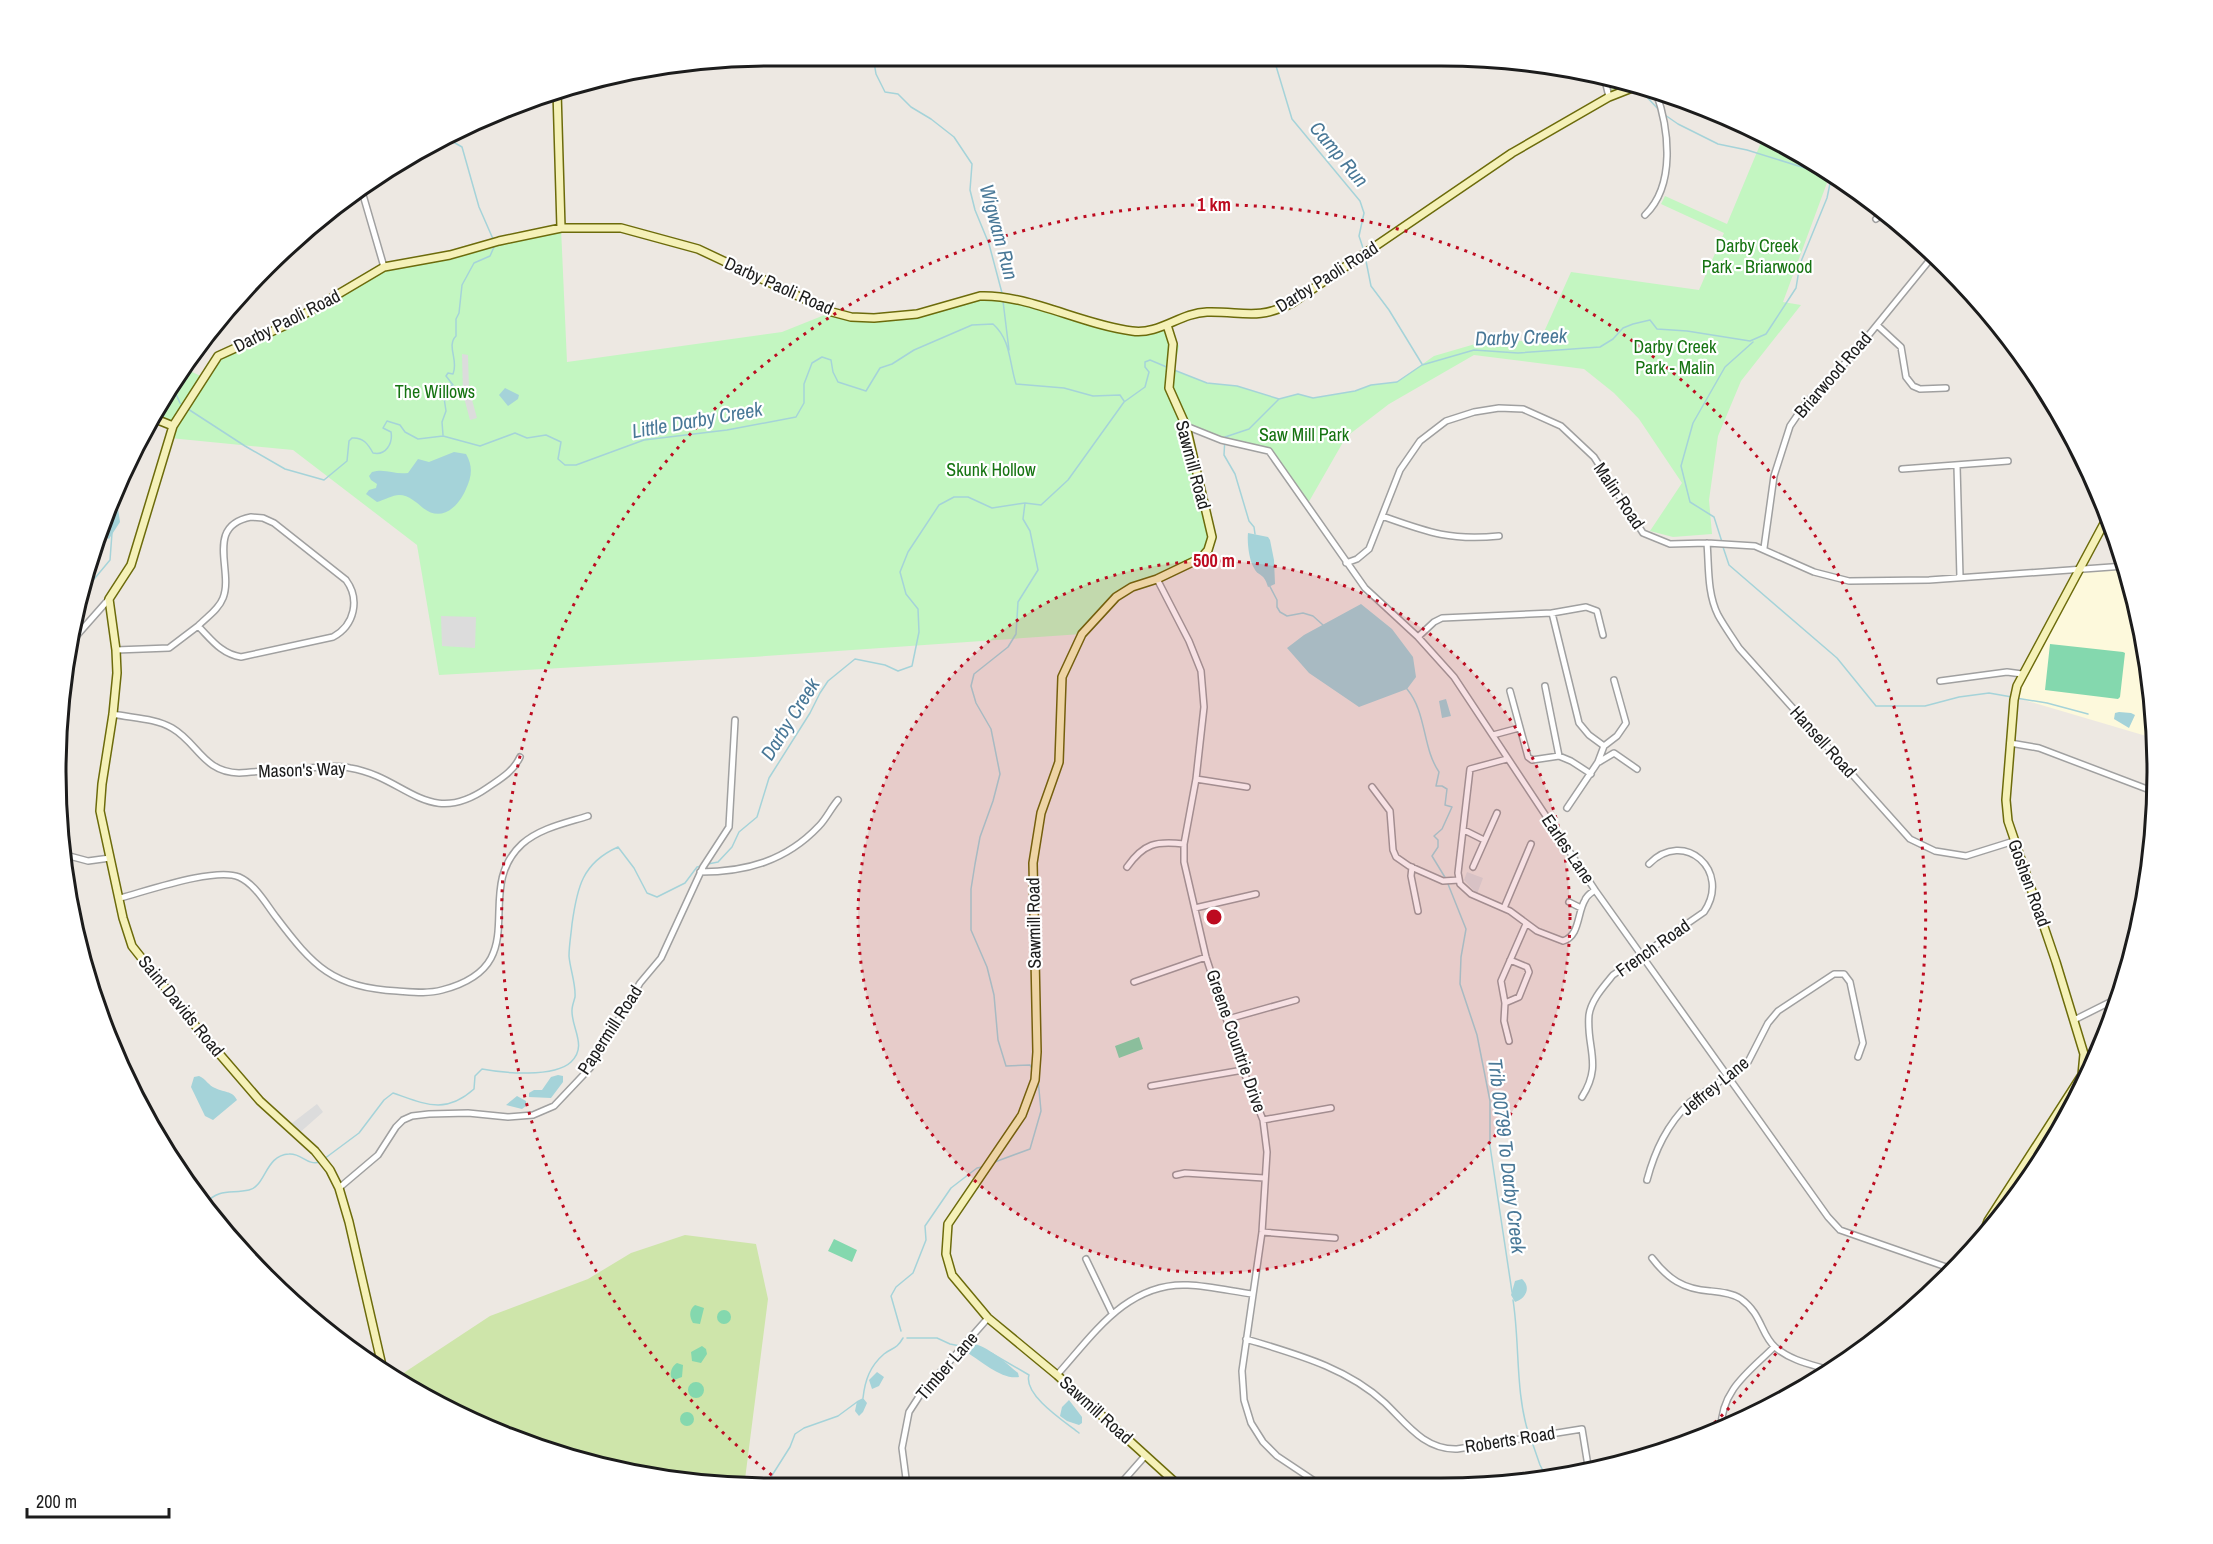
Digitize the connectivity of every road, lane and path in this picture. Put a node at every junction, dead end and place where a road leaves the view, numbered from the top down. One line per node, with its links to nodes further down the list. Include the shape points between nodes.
1 (1606, 86): 3 (street)
2 (1626, 90): 3 (street, Darby Paoli Road)
3 (1609, 97): 11 (street, Darby Paoli Road, via 1485,171 1292,303 1262,314 1196,313)
4 (556, 100): 8 (street)
5 (1658, 100): 7 (street, via 1668,163 1657,196)
6 (364, 197): 10 (street)
7 (1645, 215)
8 (561, 228): 10 (street, Darby Paoli Road); 11 (street, Darby Paoli Road, via 621,228 676,242 851,317 917,314 990,296 1133,331)
9 (1928, 262): 12 (street, Briarwood Road)
10 (384, 267): 15 (street, Darby Paoli Road, via 286,325 218,356)
11 (1167, 325): 16 (street, Sawmill Road, via 1173,352 1169,388)
12 (1877, 325): 13 (street, via 1901,347 1906,377 1913,386); 24 (street, Briarwood Road, via 1790,426 1774,476)
13 (1946, 388)
14 (160, 421): 15 (street)
15 (173, 426): 30 (street, Darby Paoli Road, via 131,565)
16 (1186, 426): 25 (street, Earles Lane, via 1221,440 1269,451); 29 (street, Sawmill Road, via 1212,537 1201,558)
17 (2008, 461): 18 (street)
18 (1957, 466): 19 (street); 28 (street)
19 (1902, 469)
20 (1382, 516): 22 (street, via 1449,537); 23 (street, Malin Road, via 1400,470 1420,441 1446,422 1474,412 1523,409 1561,426 1594,457 1643,533 1670,544); 25 (street, Malin Road, via 1366,553)
21 (2103, 526): 27 (street, Goshen Road)
22 (1499, 536)
23 (1707, 543): 24 (street, Malin Road); 64 (street, Hansell Road, via 1714,605 1738,648 1910,839 1935,850 1966,856)
24 (1764, 548): 28 (street, Malin Road, via 1814,572 1849,581)
25 (1346, 563): 35 (street, Earles Lane, via 1365,588)
26 (2116, 567): 27 (street, Malin Road)
27 (2080, 570): 28 (street, Malin Road); 37 (street, Goshen Road)
28 (1960, 577)
29 (1157, 579): 54 (street, Greene Countrie Drive, via 1201,671 1204,707); 115 (street, Sawmill Road, via 1116,597 1082,634 1062,677 1059,762 1041,813 1033,863 1035,1080 1022,1115 946,1232 946,1254 952,1275)
30 (109, 599): 33 (street); 36 (street, Saint Davids Road)
31 (1552, 613): 34 (street, via 1595,609); 35 (street, via 1442,618); 47 (street, via 1579,723)
32 (198, 626): 32 (street, via 225,594 222,550 228,533 251,517 274,523 346,580 353,596 351,618 336,635 250,656 225,653); 36 (street, via 176,645 165,649)
33 (81, 631)
34 (1603, 635)
35 (1418, 637): 45 (street, Earles Lane, via 1454,677)
36 (116, 650): 42 (street, Saint Davids Road)
37 (2022, 674): 39 (street, via 2007,672); 46 (street, Goshen Road, via 2014,698)
38 (1614, 680): 47 (street, via 1626,723)
39 (1940, 681)
40 (1545, 686): 48 (street)
41 (1510, 691): 44 (street)
42 (113, 714): 49 (street, Mason's Way, via 168,726 208,763 225,771 348,767 441,804 473,797 512,770); 68 (street, Saint Davids Road, via 100,811)
43 (735, 720): 73 (street, Papermill Road, via 729,827)
44 (1519, 728): 45 (street); 48 (street, via 1532,760)
45 (1493, 735): 50 (street, Earles Lane)
46 (2010, 743): 57 (street, via 2039,748); 64 (street, Goshen Road, via 2006,800)
47 (1604, 746): 51 (street)
48 (1559, 756): 53 (street)
49 (520, 757)
50 (1507, 759): 62 (street, via 1470,769); 75 (street, Earles Lane)
51 (1598, 762): 52 (street, via 1614,753); 53 (street)
52 (1637, 769)
53 (1591, 774): 59 (street)
54 (1196, 779): 55 (street); 65 (street, Greene Countrie Drive)
55 (1247, 787)
56 (1372, 787): 71 (street, via 1390,811 1394,854)
57 (2146, 789)
58 (838, 800): 73 (street, via 820,825 783,853 759,865 730,872)
59 (1567, 808)
60 (1497, 813): 63 (street)
61 (588, 816): 77 (street, via 540,833 517,849 501,883 499,937 493,957 475,975 451,988 432,992 364,989 339,980 300,949 255,889 240,877 208,875)
62 (1464, 830): 63 (street); 74 (street)
63 (1484, 840): 72 (street)
64 (2013, 841): 92 (street, Goshen Road)
65 (1184, 844): 70 (street, via 1149,845); 79 (street, Greene Countrie Drive, via 1184,862)
66 (1531, 844): 80 (street)
67 (71, 857): 68 (street, via 88,861)
68 (110, 858): 77 (street, Saint Davids Road)
69 (1649, 864): 85 (street, French Road, via 1668,851 1693,854 1710,872 1713,895 1704,912)
70 (1127, 867)
71 (1413, 867): 74 (street, via 1443,881); 82 (street)
72 (1473, 867)
73 (701, 870): 106 (street, Papermill Road, via 661,958 640,983 590,1068 554,1106 533,1115 508,1117 468,1113 412,1116 396,1127 378,1155)
74 (1459, 880): 80 (street, via 1471,894)
75 (1595, 890): 81 (street); 85 (street, Earles Lane)
76 (1256, 894): 79 (street)
77 (120, 898): 106 (street, Saint Davids Road, via 132,946 260,1101 315,1151)
78 (1569, 902): 81 (street)
79 (1195, 908): 84 (street, Greene Countrie Drive)
80 (1504, 908): 83 (street)
81 (1581, 908): 83 (street, via 1575,930 1565,940 1537,932)
82 (1418, 912)
83 (1526, 924): 86 (street)
84 (1206, 957): 87 (street); 91 (street, Greene Countrie Drive)
85 (1643, 957): 97 (street, Earles Lane); 99 (street, French Road, via 1613,975 1594,1001 1589,1014 1593,1070)
86 (1510, 960): 89 (street, via 1501,981); 89 (street, via 1527,967 1529,972 1519,997)
87 (1134, 982)
88 (1296, 1000): 91 (street)
89 (1505, 1003): 93 (street)
90 (2109, 1003): 92 (street)
91 (1228, 1019): 96 (street, Greene Countrie Drive)
92 (2074, 1020): 95 (street, Goshen Road)
93 (1509, 1041)
94 (1858, 1057): 97 (street, Jeffrey Lane, via 1863,1043 1850,982 1844,974 1834,974 1778,1011 1752,1057)
95 (2084, 1061)
96 (1243, 1070): 98 (street); 101 (street, Greene Countrie Drive)
97 (1728, 1076): 105 (street, Jeffrey Lane, via 1690,1102 1676,1118 1658,1146); 112 (street, Earles Lane, via 1840,1230)
98 (1151, 1086)
99 (1582, 1097)
100 (1332, 1107): 101 (street)
101 (1263, 1120): 104 (street, Greene Countrie Drive, via 1267,1152)
102 (2049, 1129): 107 (street, Goshen Road)
103 (1176, 1174): 104 (street)
104 (1264, 1178): 108 (street, Greene Countrie Drive)
105 (1647, 1180)
106 (339, 1188): 118 (street, Saint Davids Road)
107 (1999, 1204)
108 (1262, 1232): 109 (street); 113 (street, Greene Countrie Drive)
109 (1335, 1238)
110 (1652, 1258): 117 (street, via 1677,1283 1740,1298 1757,1314)
111 (1086, 1259): 114 (street)
112 (1944, 1266)
113 (1251, 1294): 114 (street, via 1167,1286 1141,1295); 116 (street, Greene Countrie Drive)
114 (1112, 1313): 120 (street)
115 (988, 1318): 120 (street, Sawmill Road); 124 (street, Timber Lane, via 909,1412 902,1448)
116 (1246, 1340): 123 (street, Roberts Road, via 1335,1369 1377,1396 1418,1436 1442,1447 1457,1449 1582,1429); 127 (street, Greene Countrie Drive, via 1243,1391 1251,1423 1269,1449)
117 (1774, 1347): 119 (street, via 1800,1362); 121 (street, via 1727,1397)
118 (381, 1359)
119 (1820, 1367)
120 (1057, 1375): 122 (street, Sawmill Road)
121 (1721, 1419)
122 (1145, 1456): 125 (street); 126 (street, Sawmill Road)
123 (1587, 1462)
124 (906, 1478)
125 (1126, 1478)
126 (1170, 1478)
127 (1310, 1478)

